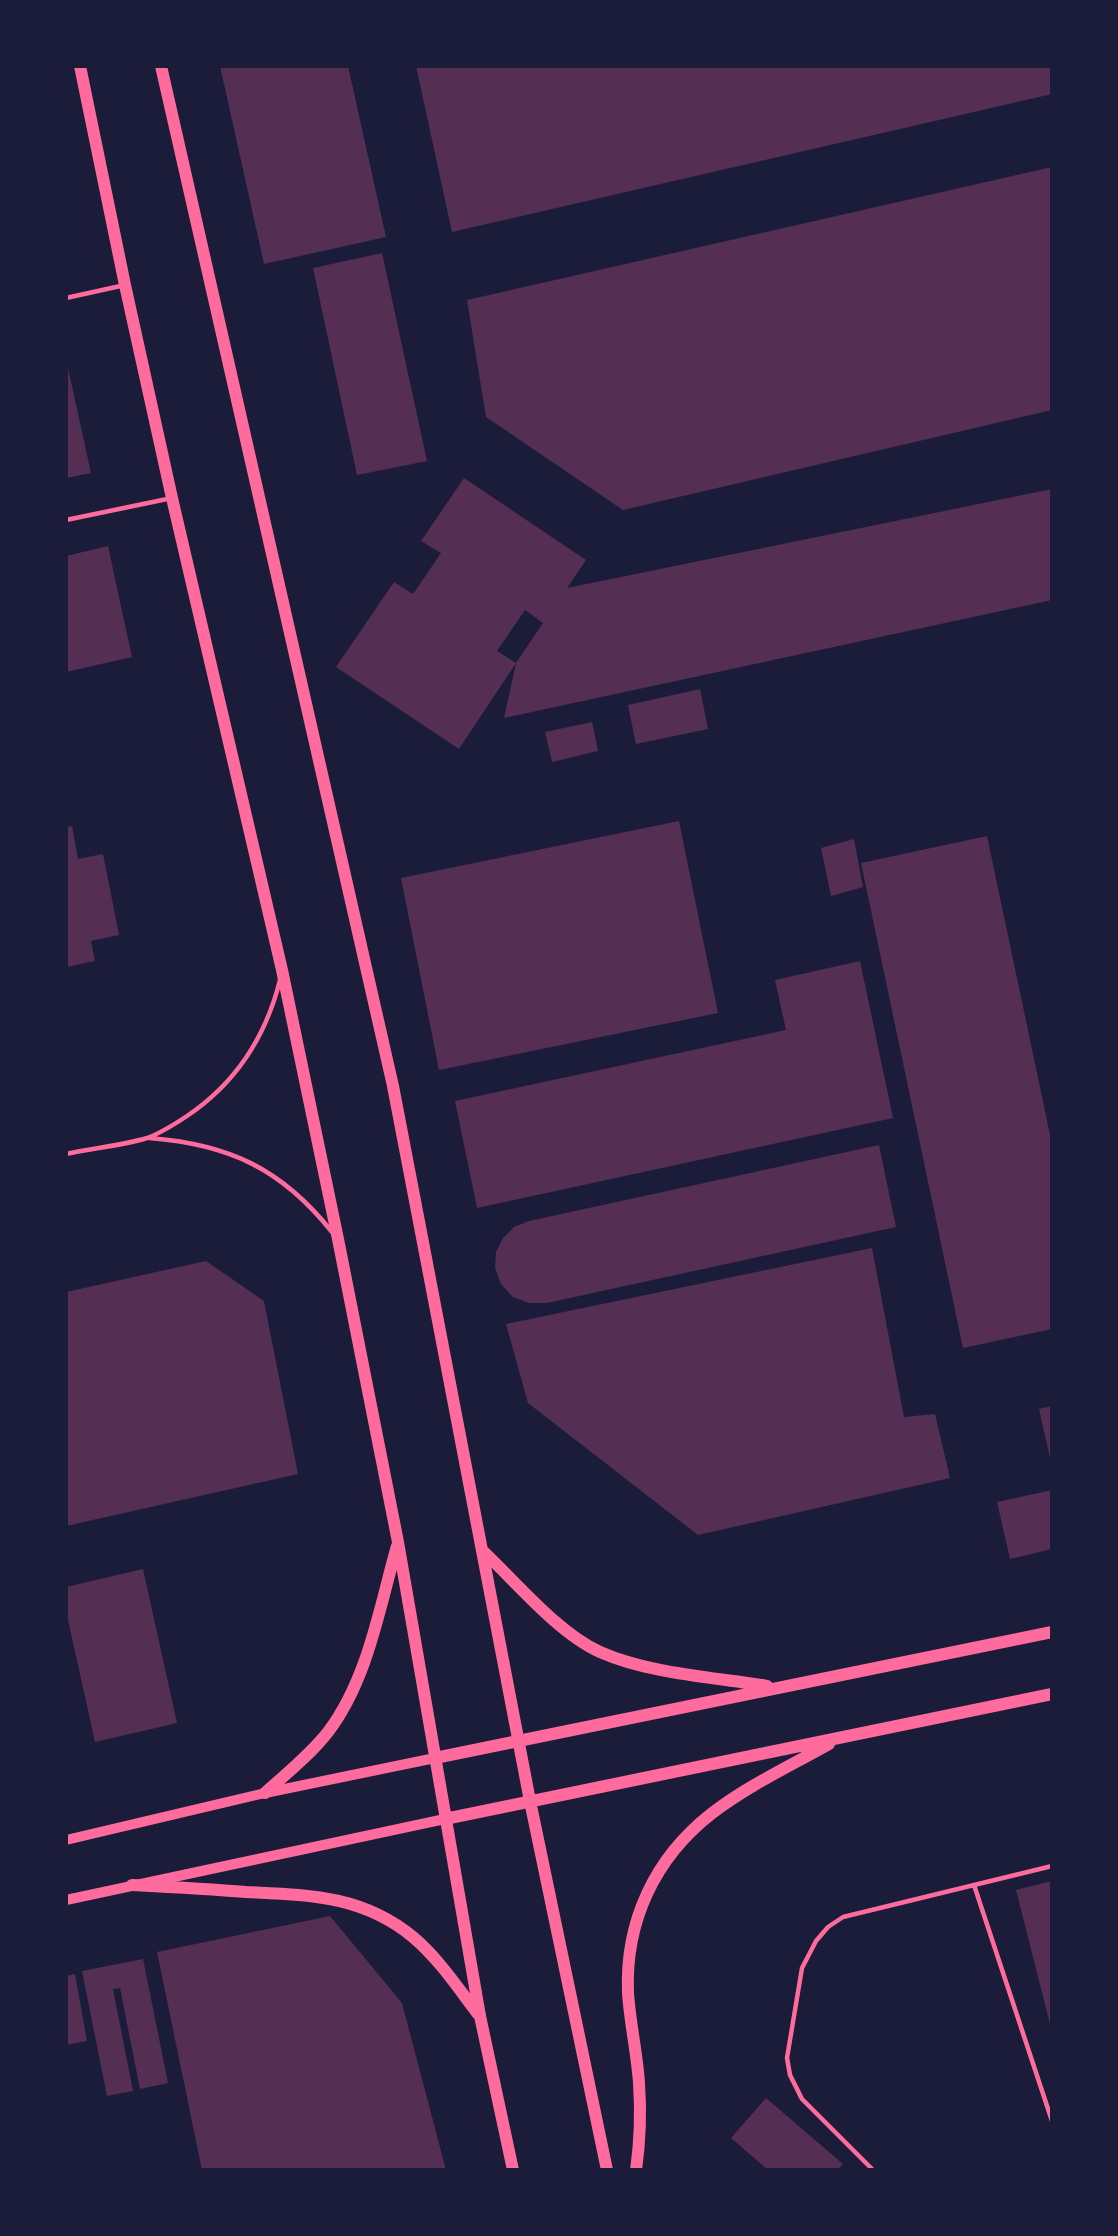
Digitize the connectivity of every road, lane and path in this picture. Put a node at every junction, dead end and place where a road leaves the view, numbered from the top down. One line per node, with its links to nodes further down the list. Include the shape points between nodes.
1 (80, 66): 3 (main road)
2 (161, 66): 12 (main road, via 393,1086)
3 (125, 285): 4 (lane); 5 (main road)
4 (66, 298)
5 (172, 498): 6 (lane); 7 (main road)
6 (66, 520)
7 (282, 970): 8 (lane, via 263,1032 233,1076 202,1106); 10 (main road)
8 (147, 1138): 9 (lane); 10 (lane, via 184,1140 255,1164 314,1209)
9 (66, 1154)
10 (338, 1239): 11 (main road)
11 (399, 1542): 18 (main road); 19 (main road, via 357,1684 343,1711 308,1754)
12 (481, 1549): 14 (main road, via 566,1631 599,1652 658,1669); 17 (main road)
13 (1052, 1632): 14 (main road)
14 (774, 1687): 17 (main road)
15 (1052, 1694): 16 (main road)
16 (840, 1737): 20 (main road); 31 (main road, via 711,1814 669,1856 643,1900 628,1962 639,2085)
17 (519, 1741): 18 (main road); 20 (main road)
18 (435, 1758): 19 (street); 21 (main road)
19 (265, 1793): 22 (street)
20 (530, 1802): 21 (main road); 30 (main road)
21 (445, 1819): 24 (street); 27 (main road)
22 (66, 1840)
23 (1052, 1866): 25 (lane)
24 (132, 1885): 26 (street); 27 (main road, via 327,1897 355,1904 414,1938)
25 (974, 1885): 28 (lane); 32 (lane, via 843,1917 816,1941 802,1968 788,2058 790,2075 802,2099)
26 (66, 1900)
27 (480, 2016): 29 (main road)
28 (1052, 2121)
29 (513, 2170)
30 (607, 2170)
31 (636, 2170)
32 (873, 2170)

